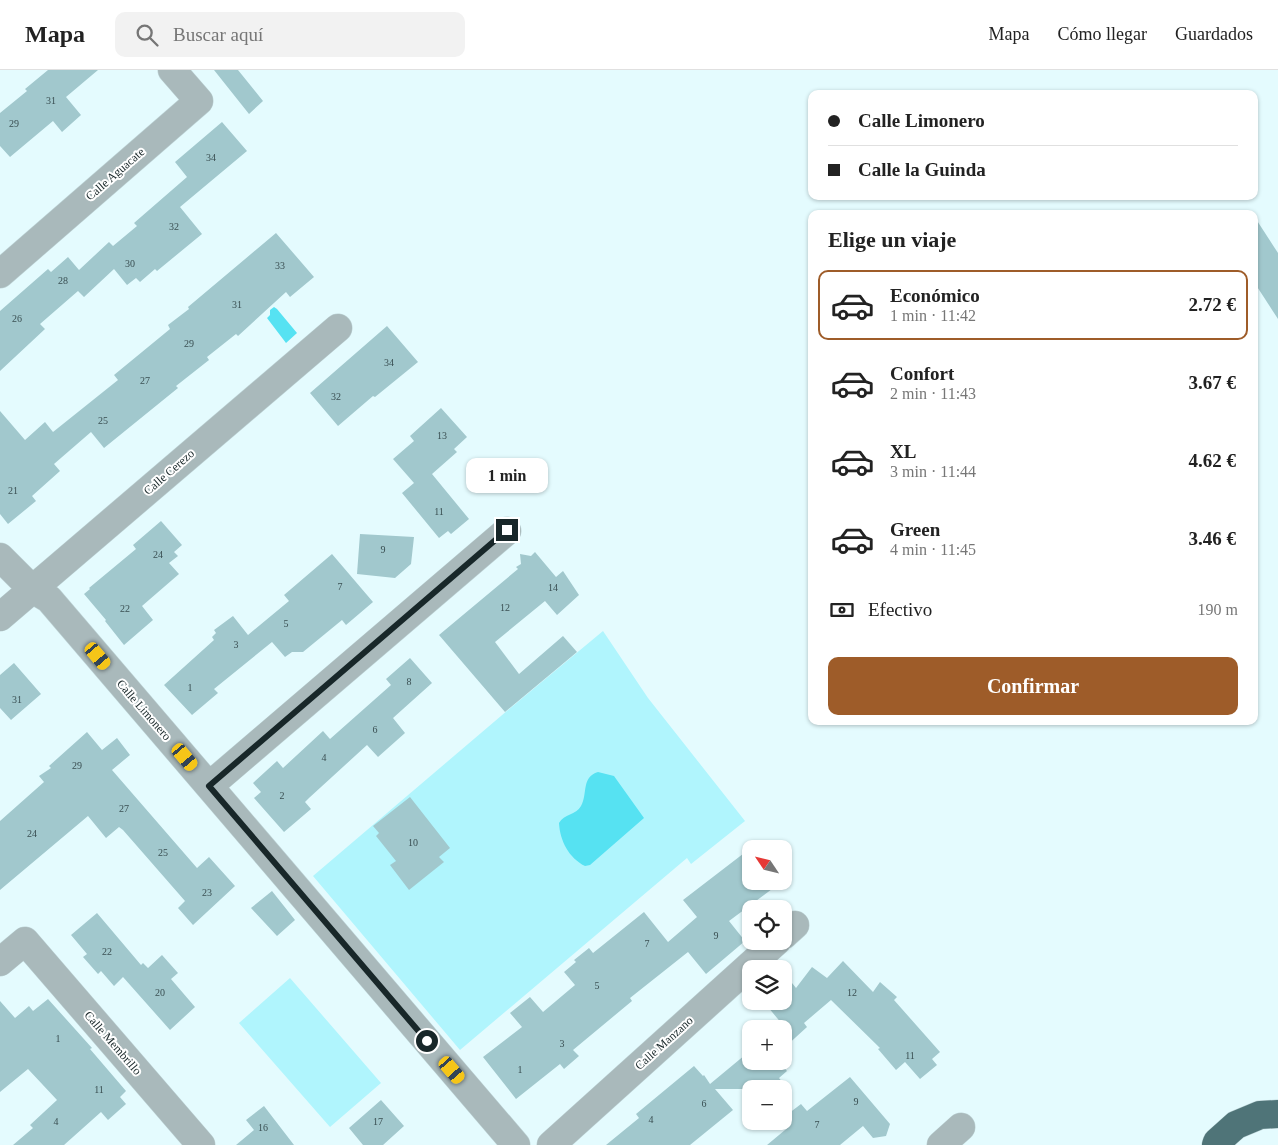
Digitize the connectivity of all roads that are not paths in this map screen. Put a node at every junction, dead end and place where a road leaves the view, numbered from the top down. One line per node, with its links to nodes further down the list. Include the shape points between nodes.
1 (172, 70): 2 (street, Calle Aguacate, via 199,101)
2 (0, 274)
3 (338, 328): 6 (street, Calle Cerezo)
4 (507, 530): 8 (street)
5 (0, 557): 6 (street, Calle Limonero)
6 (32, 590): 7 (street, Calle Cerezo); 8 (street, Calle Limonero, via 49,599)
7 (0, 617)
8 (209, 786): 14 (street, Calle Limonero)
9 (767, 950): 15 (street, Calle Manzano)
10 (0, 962): 13 (street, Calle Membrillo, via 25,941)
11 (1278, 1114): 17 (highway, via 1260,1115 1236,1125)
12 (961, 1128): 16 (street)
13 (189, 1141)
14 (516, 1145)
15 (551, 1145)
16 (941, 1145)
17 (1216, 1145)

